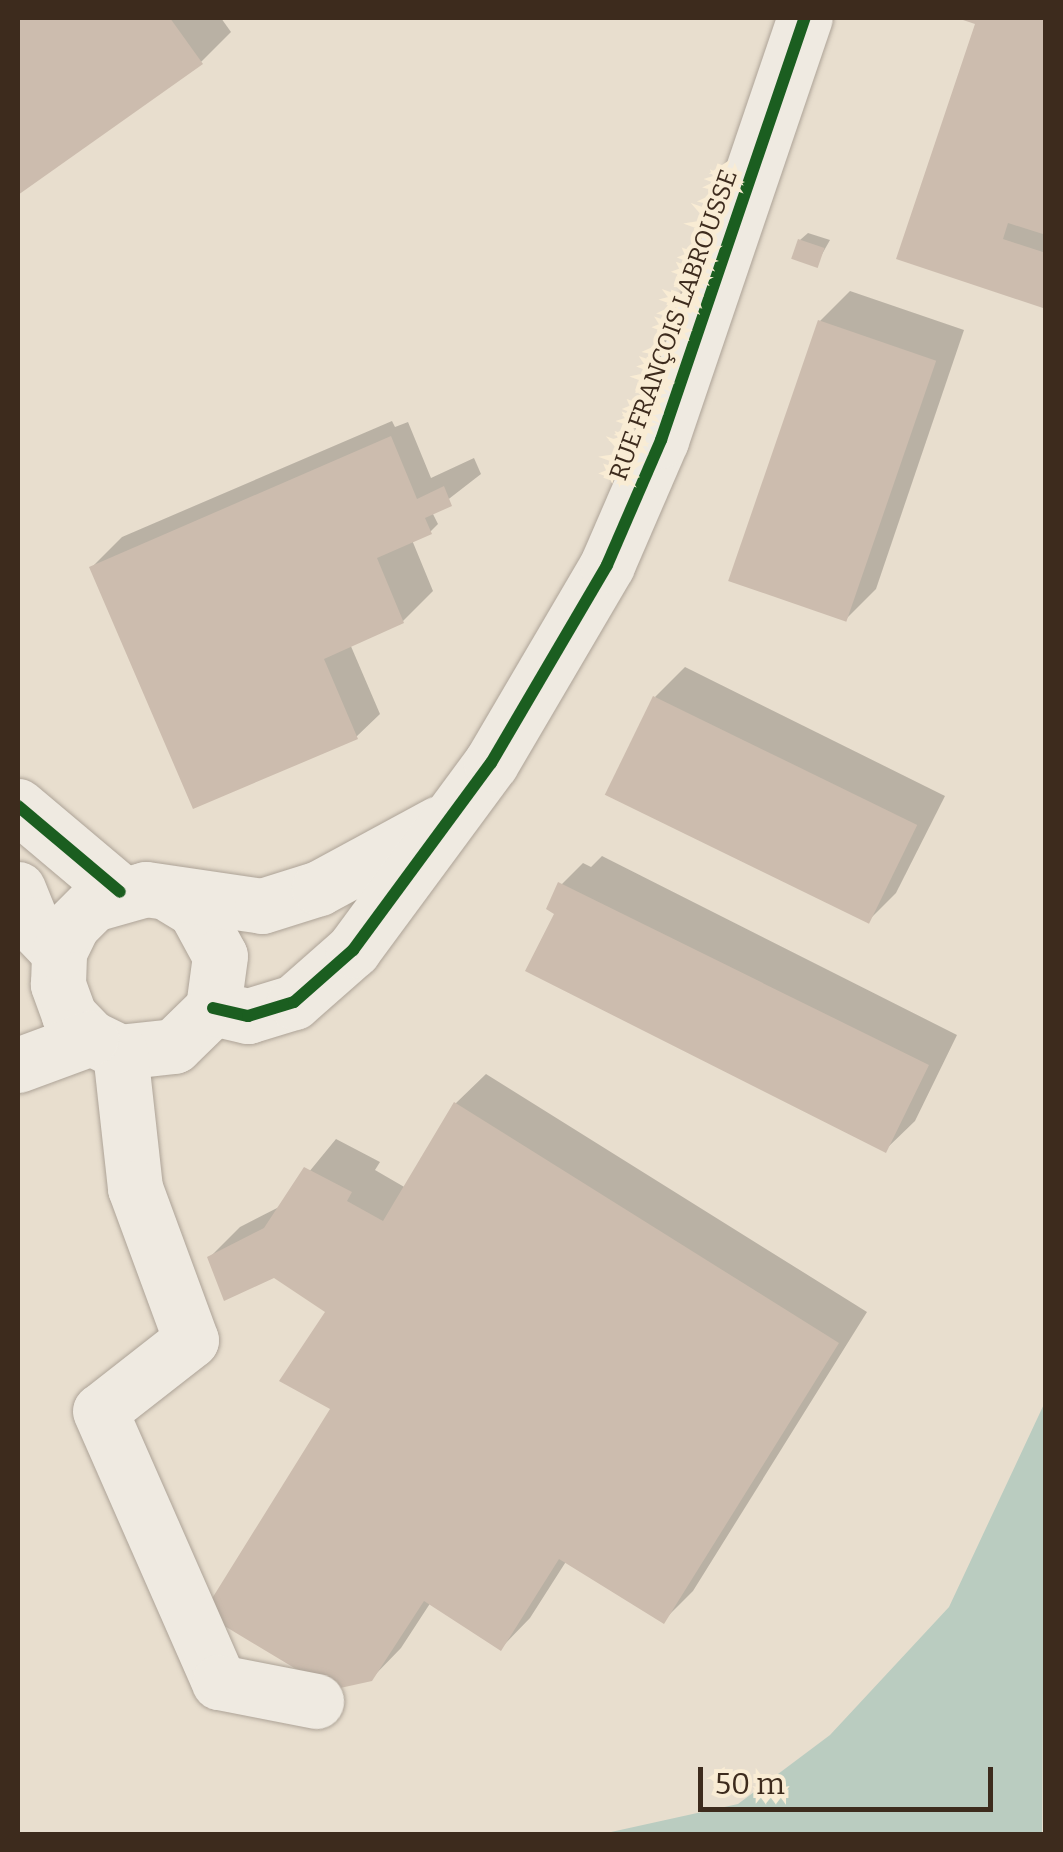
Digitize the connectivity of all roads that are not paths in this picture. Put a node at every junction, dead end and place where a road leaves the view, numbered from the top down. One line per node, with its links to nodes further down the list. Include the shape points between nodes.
1 (805, 18): 3 (street, RUE FRANÇOIS LABROUSSE, via 661,440 622,530 492,764)
2 (18, 806): 5 (street)
3 (454, 815): 6 (street, RUE FRANÇOIS LABROUSSE, via 318,888); 7 (street, RUE FRANÇOIS LABROUSSE)
4 (18, 889): 8 (street)
5 (146, 894): 6 (street, RUE FRANÇOIS LABROUSSE, via 262,906); 8 (street, via 93,904 72,924); 9 (street, via 211,931 220,956)
6 (284, 899): 7 (street, RUE FRANÇOIS LABROUSSE)
7 (366, 932): 9 (street, RUE FRANÇOIS LABROUSSE, via 294,1002 248,1016)
8 (45, 980): 10 (street, via 69,1014)
9 (213, 1008): 10 (street, via 174,1046)
10 (106, 1045): 11 (street); 12 (street, via 135,1188 191,1340 100,1411 219,1682)
11 (18, 1065)
12 (316, 1700)

